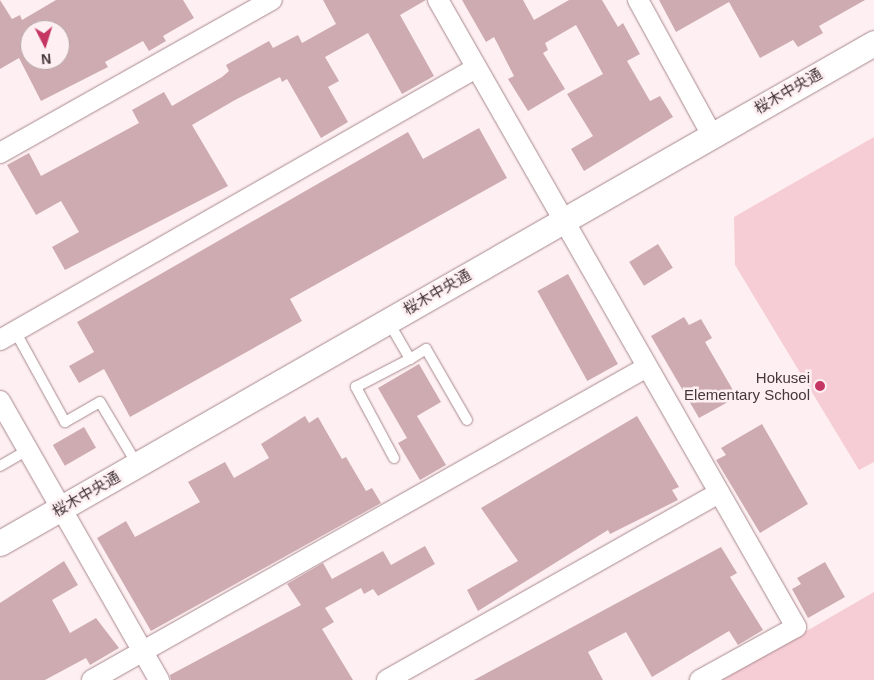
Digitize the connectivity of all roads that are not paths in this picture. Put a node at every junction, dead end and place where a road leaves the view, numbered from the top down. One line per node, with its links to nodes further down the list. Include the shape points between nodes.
1 (272, 0): 7 (street)
2 (438, 0): 5 (street)
3 (638, 0): 6 (street)
4 (874, 43): 6 (street, 桜木中央通)
5 (476, 68): 8 (street); 10 (street)
6 (712, 134): 8 (street, 桜木中央通)
7 (0, 153)
8 (564, 219): 9 (street, 桜木中央通); 12 (street)
9 (388, 320): 11 (lane); 17 (street, 桜木中央通)
10 (8, 335): 17 (lane, via 65,422 100,402)
11 (410, 359): 14 (lane, via 426,349); 16 (lane, via 356,387)
12 (646, 367): 19 (street); 22 (street)
13 (0, 402): 15 (street)
14 (467, 420)
15 (28, 450): 18 (lane); 20 (street)
16 (394, 458)
17 (138, 465): 20 (street, 桜木中央通)
18 (0, 466)
19 (719, 493): 25 (street); 26 (street, via 796,628)
20 (61, 508): 21 (street, 桜木中央通); 22 (street)
21 (0, 544)
22 (142, 652): 23 (street); 24 (street)
23 (92, 680)
24 (159, 680)
25 (387, 680)
26 (700, 680)

